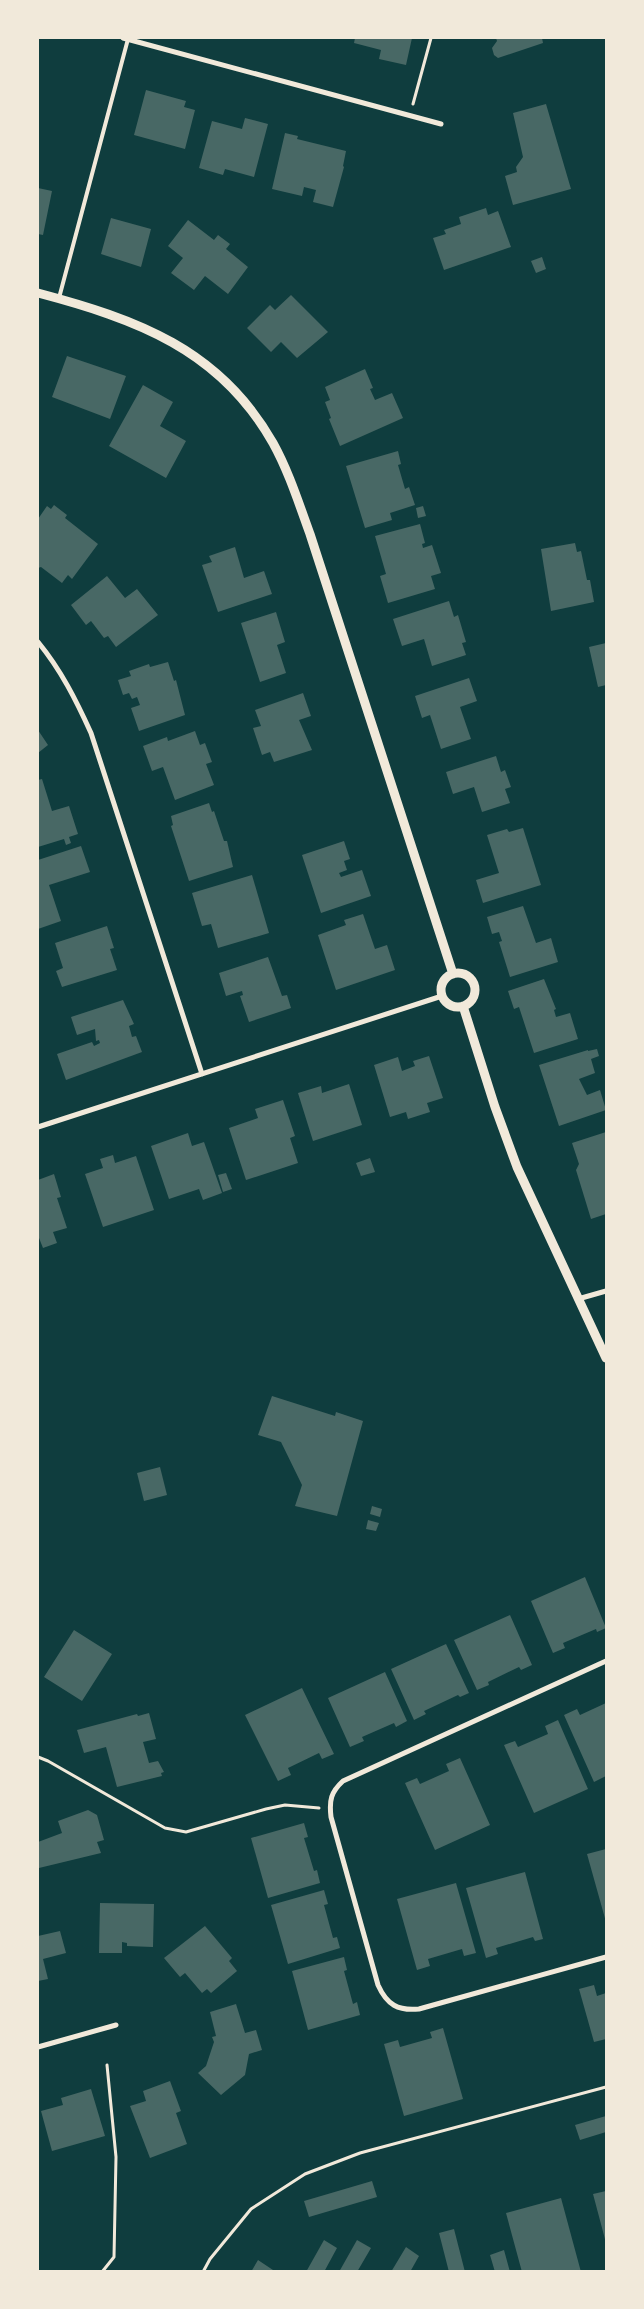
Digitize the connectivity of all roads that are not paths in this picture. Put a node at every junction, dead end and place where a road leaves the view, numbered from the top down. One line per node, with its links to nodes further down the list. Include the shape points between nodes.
1 (126, 38): 2 (street); 4 (lane)
2 (441, 124)
3 (38, 293): 4 (street)
4 (59, 299): 6 (street, via 143,327 179,346 228,382 272,442 310,534)
5 (38, 642): 9 (street, via 70,689 91,733)
6 (453, 974): 7 (street, via 443,983); 8 (street, via 466,974 475,985 473,998)
7 (442, 996): 8 (street, via 451,1006); 9 (street)
8 (464, 1006): 12 (street, via 517,1167)
9 (202, 1074): 10 (street)
10 (38, 1127)
11 (606, 1291): 12 (street)
12 (578, 1299): 13 (street)
13 (606, 1358)
14 (606, 1661): 15 (street, via 343,1780 329,1801 378,1985 394,2007 419,2009)
15 (606, 1956)
16 (116, 2025): 17 (street)
17 (38, 2047)

